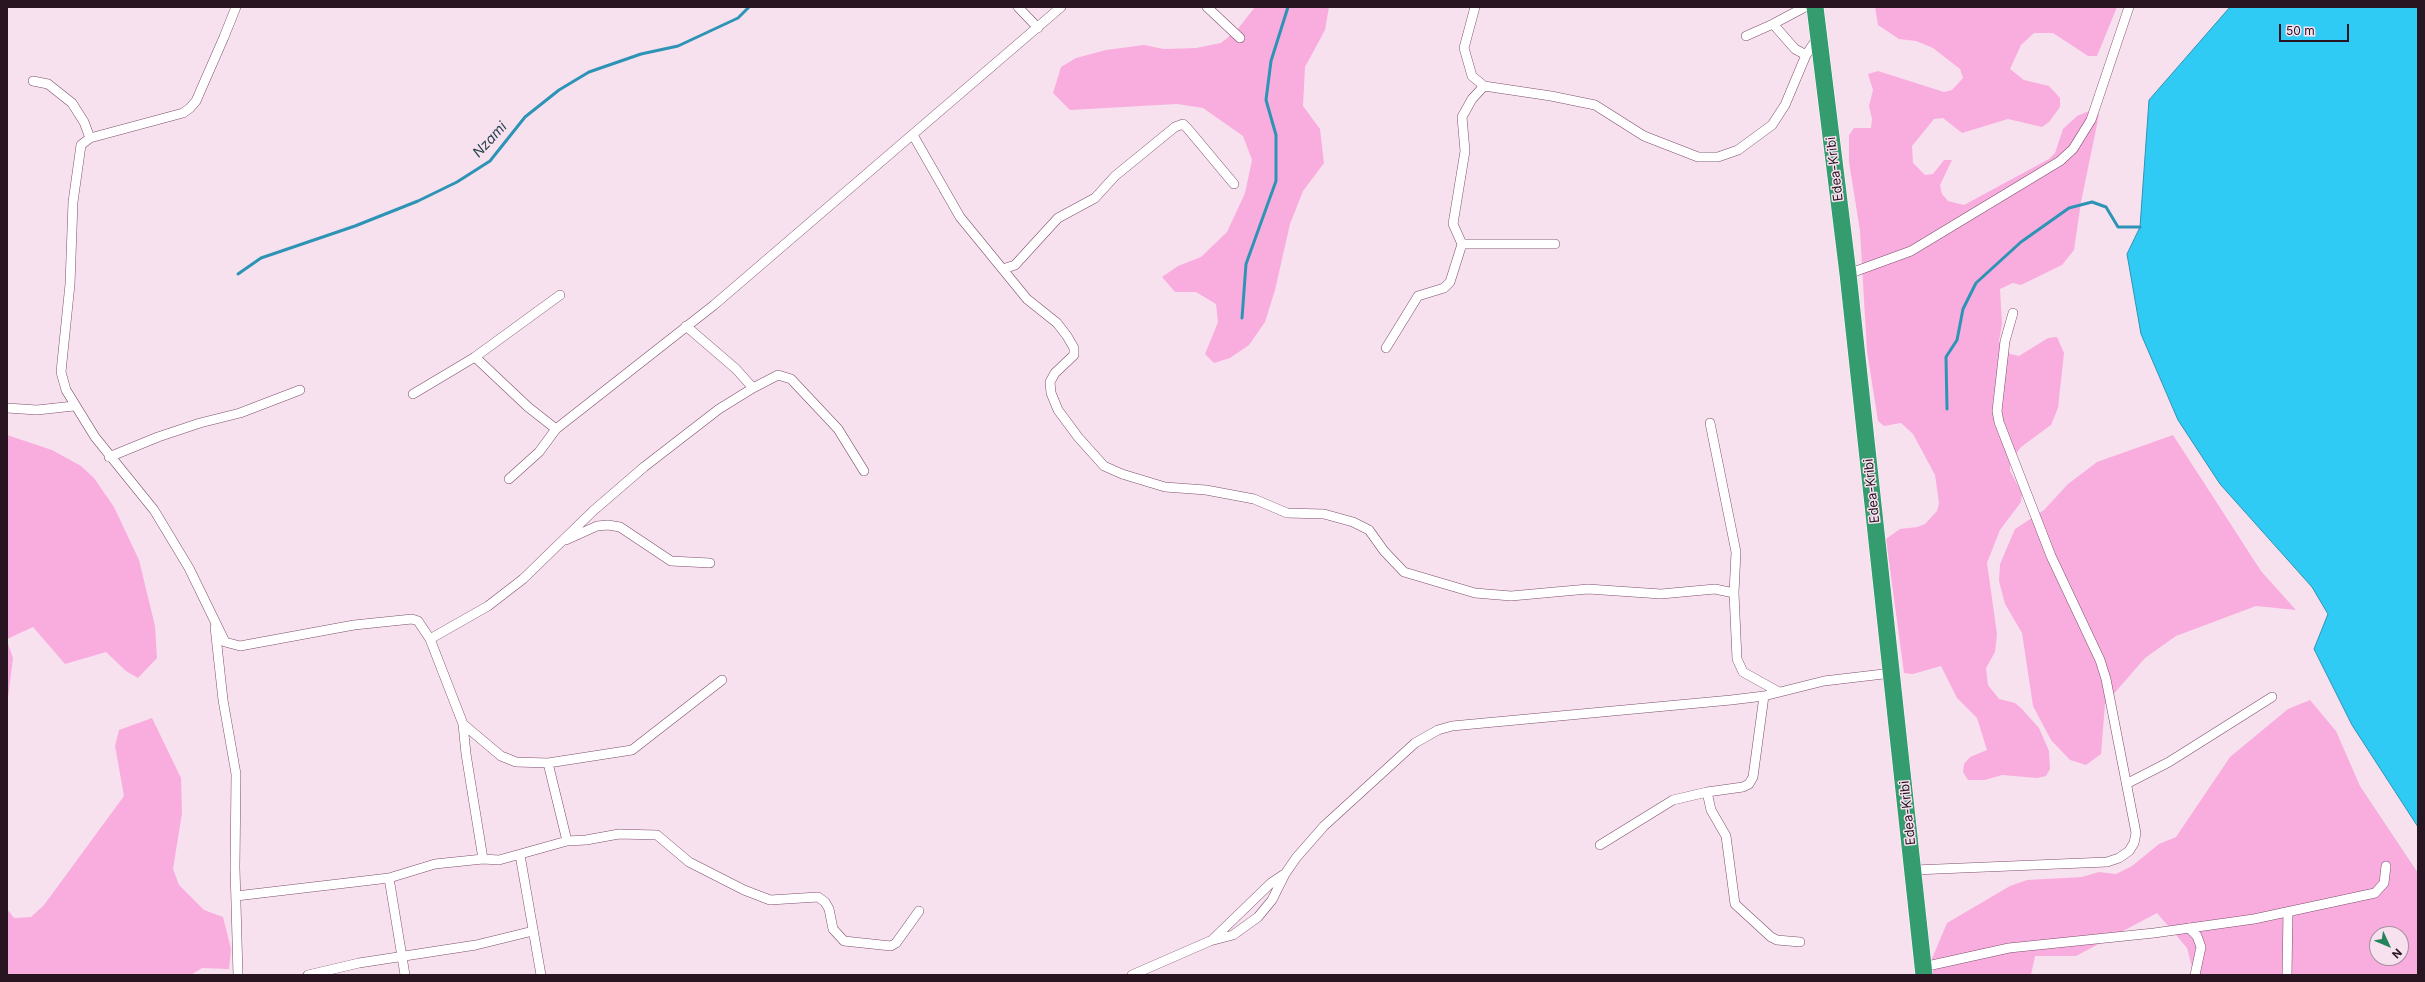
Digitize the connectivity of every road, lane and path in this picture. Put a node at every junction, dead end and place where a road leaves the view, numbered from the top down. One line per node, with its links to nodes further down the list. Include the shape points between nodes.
1 (1018, 7): 10 (street)
2 (1061, 7): 10 (street)
3 (1207, 7): 13 (street)
4 (1475, 7): 15 (street, via 1464,48)
5 (1805, 7): 9 (street)
6 (1815, 7): 12 (highway, Edea-Kribi)
7 (2129, 7): 25 (street, via 2091,120 2073,149 2060,161 1911,250)
8 (233, 8): 20 (street, via 196,101 190,108 183,113)
9 (1773, 24): 11 (street); 14 (street, via 1795,49)
10 (1038, 28): 19 (street)
11 (1746, 36)
12 (1819, 36): 14 (street); 25 (highway, Edea-Kribi)
13 (1240, 38)
14 (1806, 55): 17 (street, via 1784,105 1772,125 1738,150 1718,157 1698,157 1644,136 1595,106 1551,96)
15 (1472, 76): 17 (street); 18 (street)
16 (33, 81): 20 (street, via 48,84 72,103)
17 (1484, 86): 18 (street)
18 (1472, 99): 22 (street, via 1462,117 1465,151 1453,224)
19 (913, 135): 24 (street, via 960,217); 28 (street)
20 (90, 138): 34 (street, via 79,148 61,372)
21 (1234, 184): 24 (street, via 1183,124 1175,127 1115,176 1095,198 1058,218 1015,265)
22 (1462, 244): 23 (street); 29 (street, via 1450,282 1444,288 1418,296)
23 (1556, 244)
24 (1003, 269): 43 (street, via 1027,299 1057,323 1074,348 1074,355 1054,373 1050,382 1051,393 1058,410 1104,466 1165,487 1206,490 1254,498 1287,513 1324,514 1353,522 1369,530 1404,572 1475,593 1511,596 1588,590 1661,594 1714,589)
25 (1848, 274): 46 (highway, Edea-Kribi)
26 (560, 295): 30 (street)
27 (2012, 313): 53 (street, via 2005,341 1997,411 1999,422 2051,556 2100,660)
28 (686, 326): 31 (street, via 736,369); 37 (street)
29 (1386, 348)
30 (475, 357): 33 (street); 37 (street)
31 (753, 388): 39 (street, via 778,375 791,379 838,428); 41 (street, via 719,409 644,467)
32 (300, 390): 38 (street, via 240,413 158,437)
33 (413, 394)
34 (74, 406): 35 (street, via 37,410); 38 (street)
35 (7, 408)
36 (1710, 423): 43 (street, via 1736,552)
37 (556, 430): 40 (street, via 539,452)
38 (109, 457): 44 (street, via 154,510 189,568)
39 (864, 471)
40 (509, 479)
41 (560, 543): 42 (street, via 597,526 608,525 620,527 671,561); 45 (street, via 522,579 488,606)
42 (710, 563)
43 (1734, 594): 48 (street, via 1737,659 1743,672)
44 (214, 622): 45 (street, via 225,642 240,646 354,625 412,618 423,627); 63 (street, via 223,700 236,774)
45 (430, 639): 51 (street)
46 (1892, 673): 48 (street, via 1824,681); 60 (highway, Edea-Kribi)
47 (722, 680): 52 (street, via 632,750)
48 (1779, 692): 49 (street)
49 (1764, 696): 54 (street, via 1753,778 1744,787); 61 (street, via 1655,709 1452,726 1438,730 1415,743 1324,826)
50 (2272, 698): 53 (street, via 2169,762)
51 (463, 724): 52 (street, via 501,756 516,762); 58 (street)
52 (548, 763): 55 (street)
53 (2128, 783): 60 (street, via 2136,833 2132,847 2119,858 2107,862)
54 (1707, 792): 56 (street, via 1673,800); 69 (street, via 1711,810 1726,836 1735,904 1771,937)
55 (567, 841): 57 (street); 64 (street, via 619,834 656,835 689,862 770,900 818,897 830,909 833,929 844,941 891,946 896,943)
56 (1600, 845)
57 (520, 855): 58 (street, via 499,860); 67 (street)
58 (483, 859): 62 (street, via 435,864)
59 (2386, 866): 65 (street, via 2384,883 2375,893)
60 (1914, 870): 71 (highway, Edea-Kribi)
61 (1285, 874): 68 (street, via 1271,883); 68 (street, via 1272,900 1258,917 1233,935)
62 (389, 878): 63 (street); 70 (street)
63 (236, 896): 72 (street)
64 (919, 911)
65 (2288, 912): 66 (street); 78 (street)
66 (2189, 928): 71 (street, via 2009,948); 77 (street, via 2200,941 2201,947)
67 (533, 931): 70 (street, via 476,945); 75 (street)
68 (1210, 941): 76 (street)
69 (1800, 942)
70 (402, 957): 73 (street); 74 (street)
71 (1924, 971)
72 (238, 975)
73 (308, 975)
74 (405, 975)
75 (541, 975)
76 (1132, 975)
77 (2195, 975)
78 (2286, 975)

